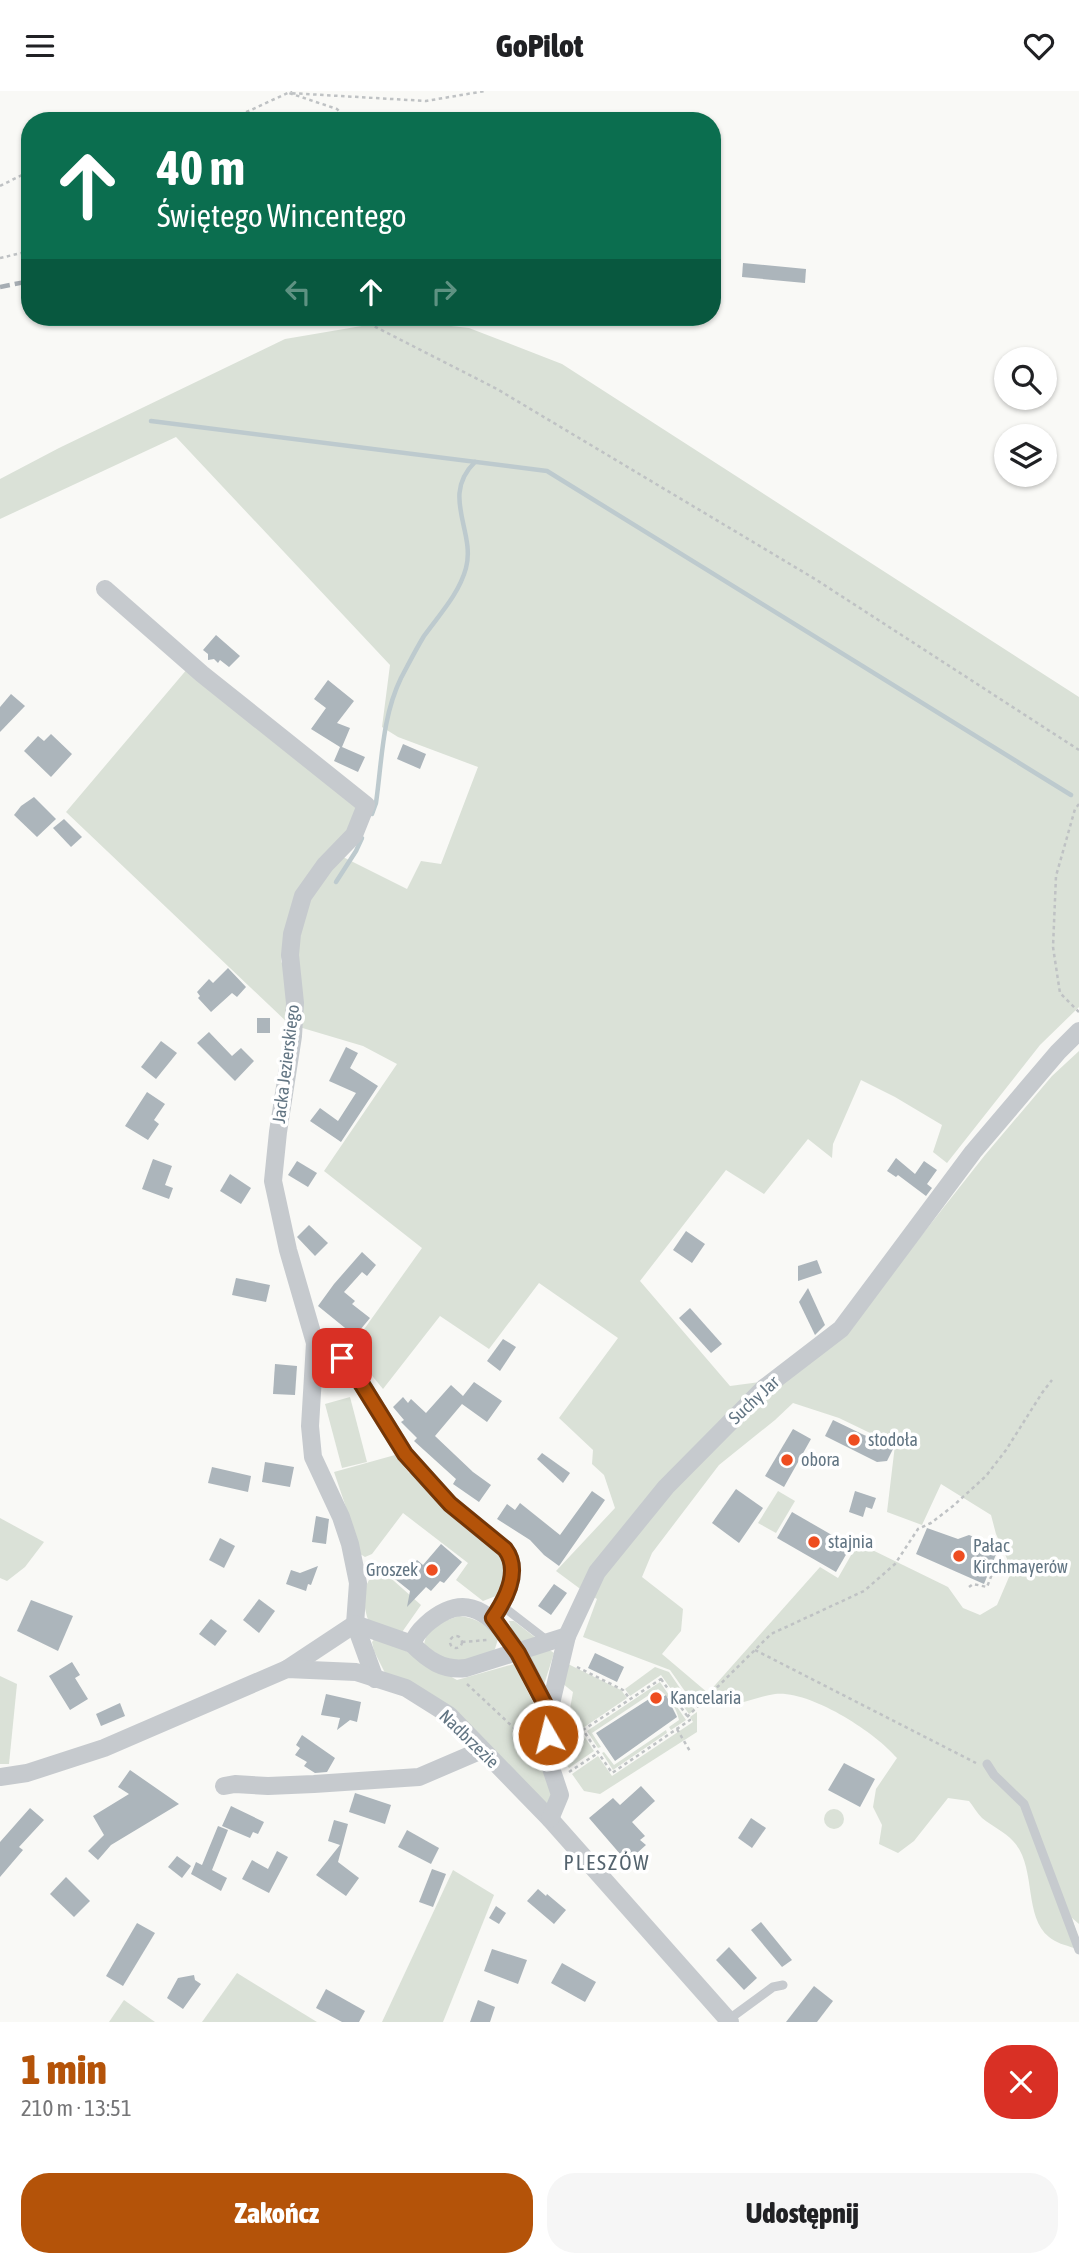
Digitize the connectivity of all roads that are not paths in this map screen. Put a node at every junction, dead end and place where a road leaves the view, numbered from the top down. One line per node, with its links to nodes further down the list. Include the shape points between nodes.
1 (105, 589): 3 (street, Jacka Jezierskiego, via 202,674 366,805 354,835 303,896 290,955 293,1036 273,1181)
2 (1079, 1031): 6 (street, Suchy Jar, via 973,1152 841,1329 764,1388 666,1487 597,1572)
3 (315, 1343): 4 (street, via 331,1348 351,1367 405,1454 450,1504 511,1556 508,1591); 5 (street, via 310,1426 313,1457 350,1543 358,1583)
4 (497, 1612): 6 (lane); 7 (street, via 452,1608 437,1615); 8 (street)
5 (355, 1624): 7 (street); 9 (street); 10 (street)
6 (559, 1639): 8 (street); 11 (street, Suchy Jar, via 561,1659)
7 (412, 1644): 8 (street, via 431,1661 457,1669)
8 (513, 1645): 11 (street)
9 (287, 1669): 10 (street, Nadbrzezie, via 356,1672); 14 (street, Nadbrzezie, via 104,1748)
10 (375, 1679): 12 (street, Nadbrzezie, via 406,1688 449,1715)
11 (549, 1712): 16 (street, Suchy Jar, via 548,1759 560,1795)
12 (482, 1750): 15 (street, via 419,1777); 16 (street, Nadbrzezie)
13 (987, 1764): 17 (lane, via 1024,1804)
14 (0, 1777)
15 (223, 1786)
16 (550, 1819): 19 (street, Nadbrzezie)
17 (1079, 1950)
18 (783, 1985): 19 (lane, via 773,1987)
19 (729, 2021)

